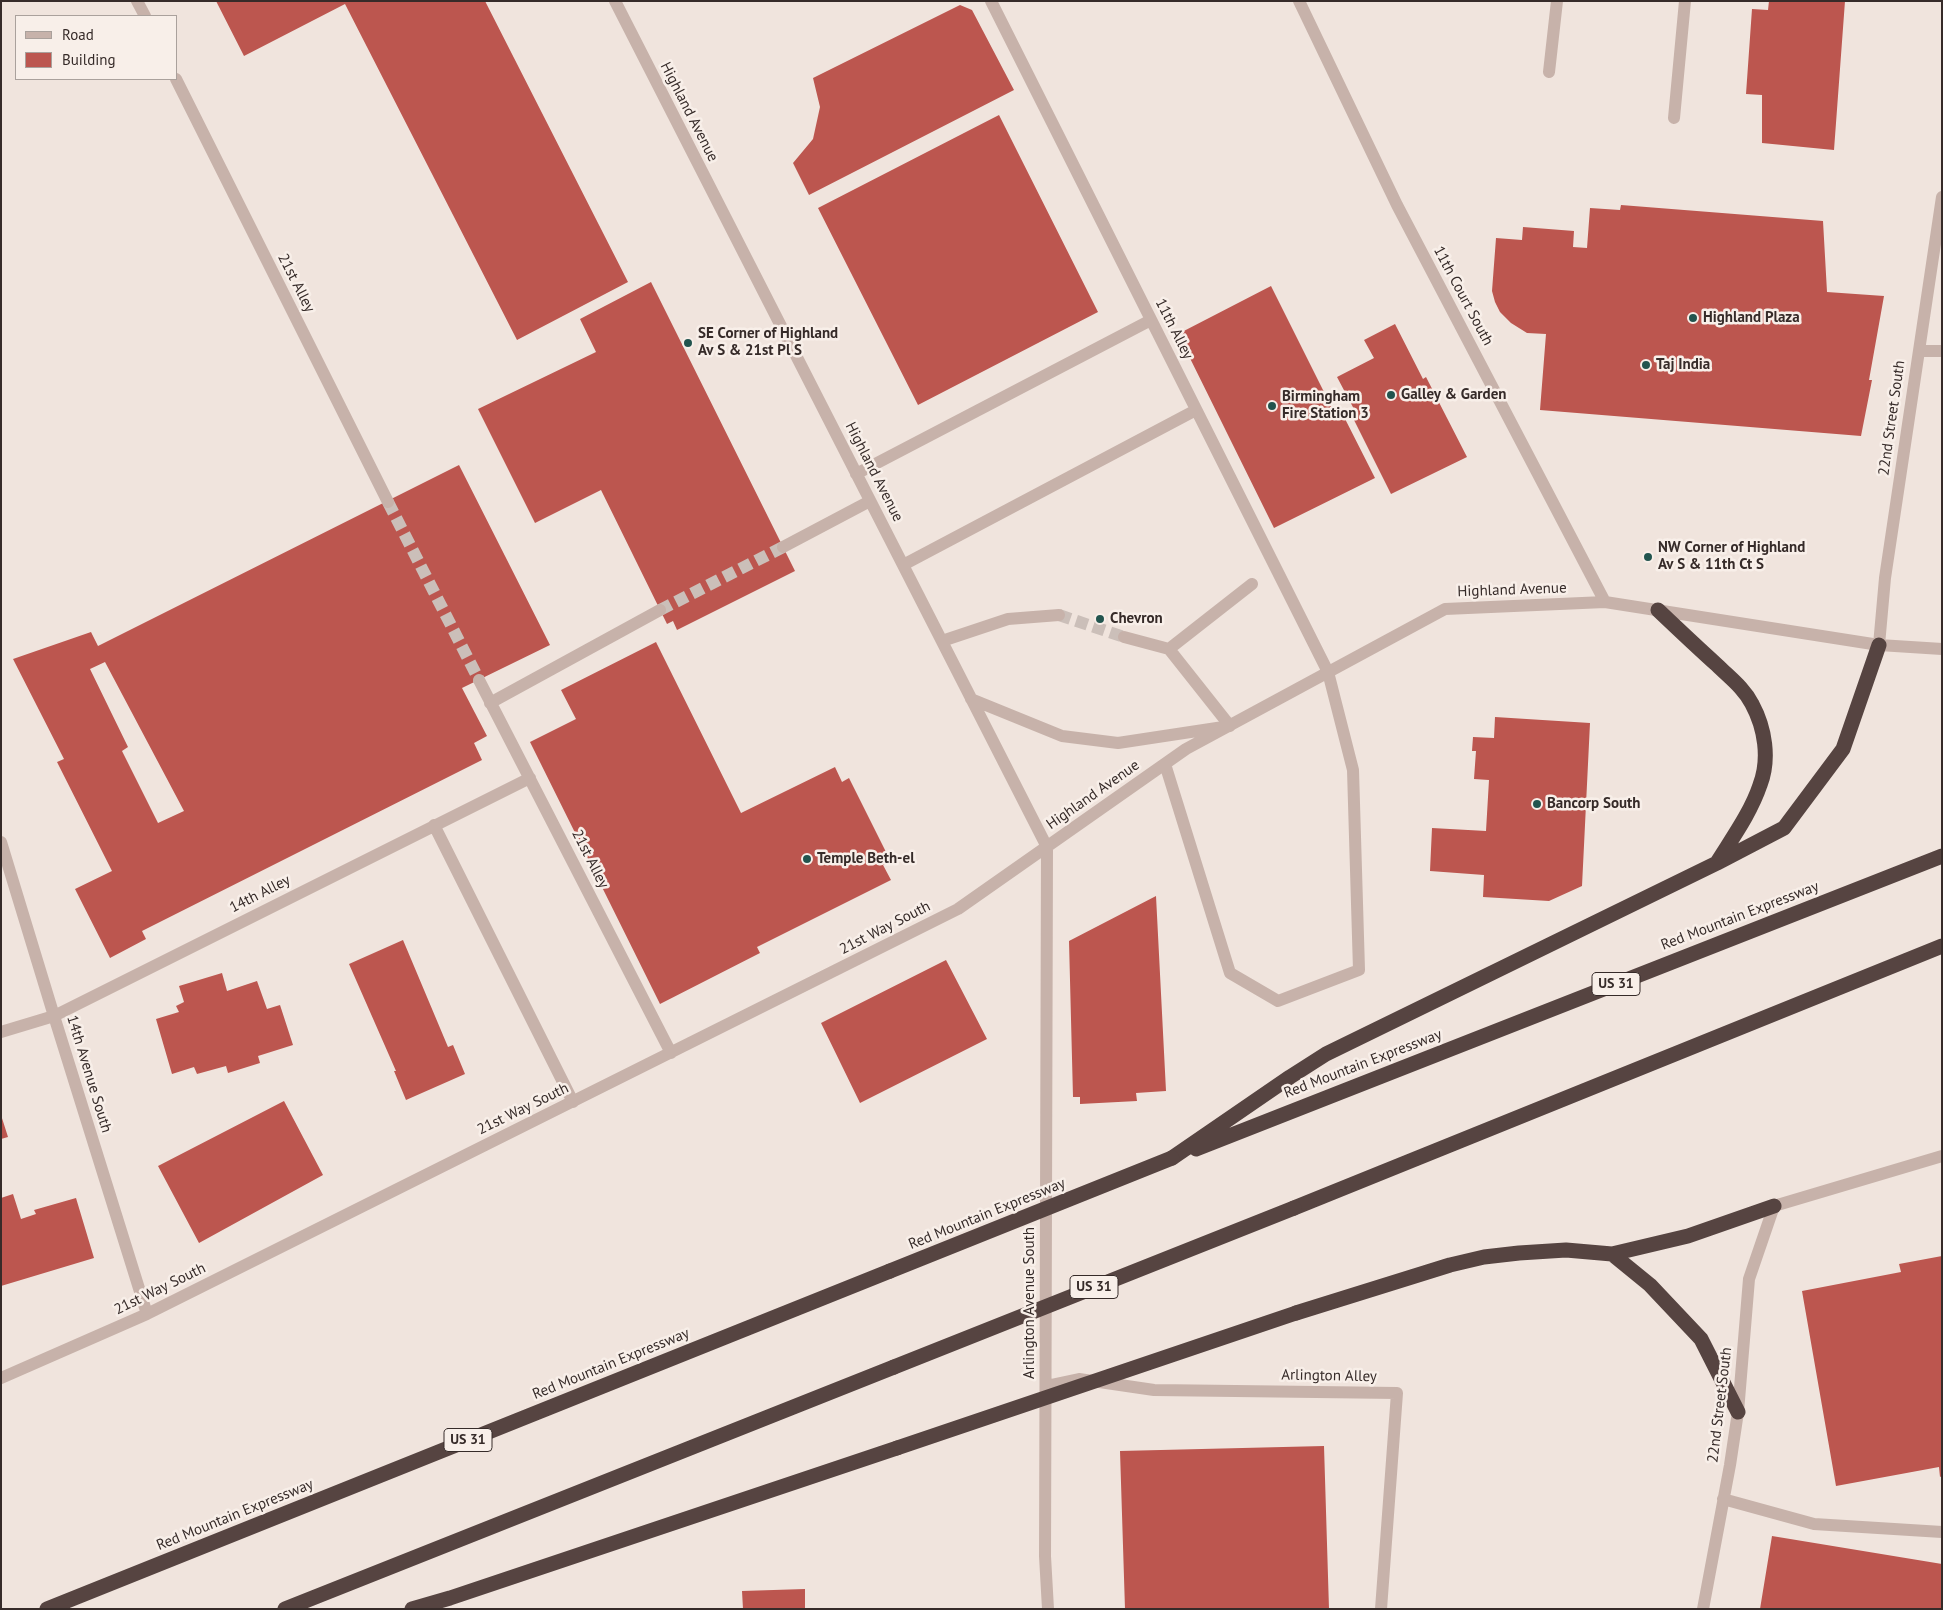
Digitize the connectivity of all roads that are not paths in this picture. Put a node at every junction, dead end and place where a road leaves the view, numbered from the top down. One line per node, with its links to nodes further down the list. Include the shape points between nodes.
1 (137, 1): 7 (street)
2 (615, 1): 16 (street, Highland Avenue)
3 (991, 1): 12 (street, 11th Alley)
4 (1299, 1): 22 (street, 11th Court South, via 1396,205)
5 (1557, 1): 8 (street)
6 (1685, 1): 10 (street)
7 (144, 15)
8 (1549, 72)
9 (177, 80): 18 (street, 21st Alley)
10 (1674, 118)
11 (1941, 202): 13 (street, 22nd Street South)
12 (1151, 320): 15 (street, 11th Alley); 16 (street)
13 (1919, 351): 14 (street); 28 (street, 22nd Street South, via 1885,578)
14 (1942, 351)
15 (1196, 410): 20 (street); 31 (street, 11th Alley)
16 (856, 474): 17 (street, Highland Avenue)
17 (870, 501): 19 (street); 20 (street, Highland Avenue)
18 (388, 502)
19 (782, 547)
20 (903, 565): 27 (street, Highland Avenue)
21 (1252, 584): 29 (street)
22 (1605, 602): 24 (street, Highland Avenue); 31 (street, Highland Avenue, via 1445,609)
23 (660, 610): 34 (street)
24 (1658, 610): 28 (street, Highland Avenue); 42 (highway, via 1740,686 1752,703 1765,742 1761,784)
25 (1059, 615): 27 (street, via 1008,619)
26 (1124, 637): 29 (street)
27 (942, 641): 33 (street, Highland Avenue)
28 (1879, 645): 30 (street, Highland Avenue); 42 (highway, via 1843,749 1784,828)
29 (1169, 649): 35 (street)
30 (1942, 649)
31 (1328, 672): 35 (street, Highland Avenue); 36 (street, 11th Alley, via 1354,770 1359,970 1278,1001 1230,972)
32 (479, 680): 34 (street, 21st Alley)
33 (971, 699): 35 (street, via 1062,736 1118,743); 40 (street, Highland Avenue)
34 (490, 702): 37 (street, 21st Alley)
35 (1230, 726): 36 (street, Highland Avenue)
36 (1164, 764): 40 (street, Highland Avenue)
37 (530, 778): 38 (street, 14th Alley); 46 (street, 21st Alley)
38 (434, 825): 44 (street, 14th Alley); 47 (street)
39 (1, 842): 44 (street, 14th Avenue South)
40 (1047, 847): 46 (street, 21st Way South, via 958,909); 54 (street, Arlington Avenue South)
41 (1942, 856): 49 (highway, Red Mountain Expressway / US 31)
42 (1717, 863): 49 (highway, via 1326,1054)
43 (1942, 946): 59 (highway, US 31, bridge, via 1294,1208)
44 (54, 1016): 45 (street, 14th Alley); 52 (street, 14th Avenue South)
45 (1, 1032)
46 (671, 1053): 47 (street, 21st Way South)
47 (573, 1102): 52 (street, 21st Way South)
48 (1942, 1156): 50 (street)
49 (1172, 1158): 58 (highway, Red Mountain Expressway / US 31, bridge)
50 (1774, 1206): 51 (highway, via 1688,1236); 55 (street, 22nd Street South, via 1750,1279)
51 (1612, 1254): 55 (highway, via 1650,1285 1701,1338); 60 (highway, bridge, via 1566,1250 1519,1253 1450,1265 1296,1313)
52 (147, 1314): 53 (street, 21st Way South)
53 (1, 1378)
54 (1046, 1386): 61 (street, Arlington Avenue South, via 1045,1556); 62 (street, Arlington Alley, via 1079,1379 1154,1390 1397,1393)
55 (1738, 1412): 56 (street, 22nd Street South)
56 (1723, 1499): 57 (street, via 1814,1524); 63 (street, 22nd Street South)
57 (1942, 1532)
58 (46, 1609)
59 (285, 1609)
60 (412, 1609)
61 (1048, 1609)
62 (1381, 1609)
63 (1703, 1609)

